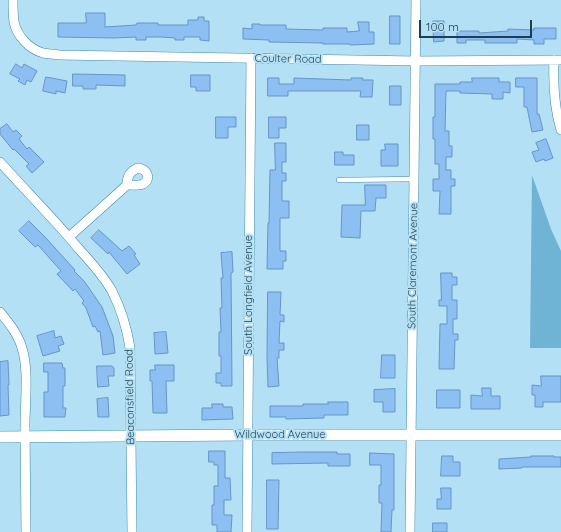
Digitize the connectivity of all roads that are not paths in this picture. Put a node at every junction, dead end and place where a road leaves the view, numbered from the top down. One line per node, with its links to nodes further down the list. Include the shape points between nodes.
1 (13, 0): 3 (street, Coulter Road, via 14,23 21,38 29,46 43,53)
2 (416, 0): 5 (street, South Claremont Avenue)
3 (251, 58): 5 (street, Coulter Road); 13 (street, South Longfield Avenue)
4 (557, 60): 5 (street, Coulter Road); 6 (street, via 553,82 556,114)
5 (416, 61): 8 (street, South Claremont Avenue)
6 (561, 130)
7 (0, 162): 11 (street, Beaconsfield Road)
8 (414, 179): 9 (lane); 14 (street, South Claremont Avenue)
9 (339, 180)
10 (127, 185): 11 (street)
11 (69, 237): 16 (street, Beaconsfield Road, via 109,287 125,323 130,348)
12 (0, 312): 18 (street, via 17,334 24,355)
13 (248, 435): 14 (street, Wildwood Avenue); 16 (street, Wildwood Avenue); 21 (street, South Longfield Avenue)
14 (411, 435): 15 (street, Wildwood Avenue); 22 (street, South Claremont Avenue)
15 (561, 435)
16 (130, 436): 18 (street, Wildwood Avenue); 20 (street, Beaconsfield Road)
17 (0, 437): 18 (street, Wildwood Avenue)
18 (25, 437): 19 (street)
19 (26, 532)
20 (132, 532)
21 (247, 532)
22 (410, 532)

